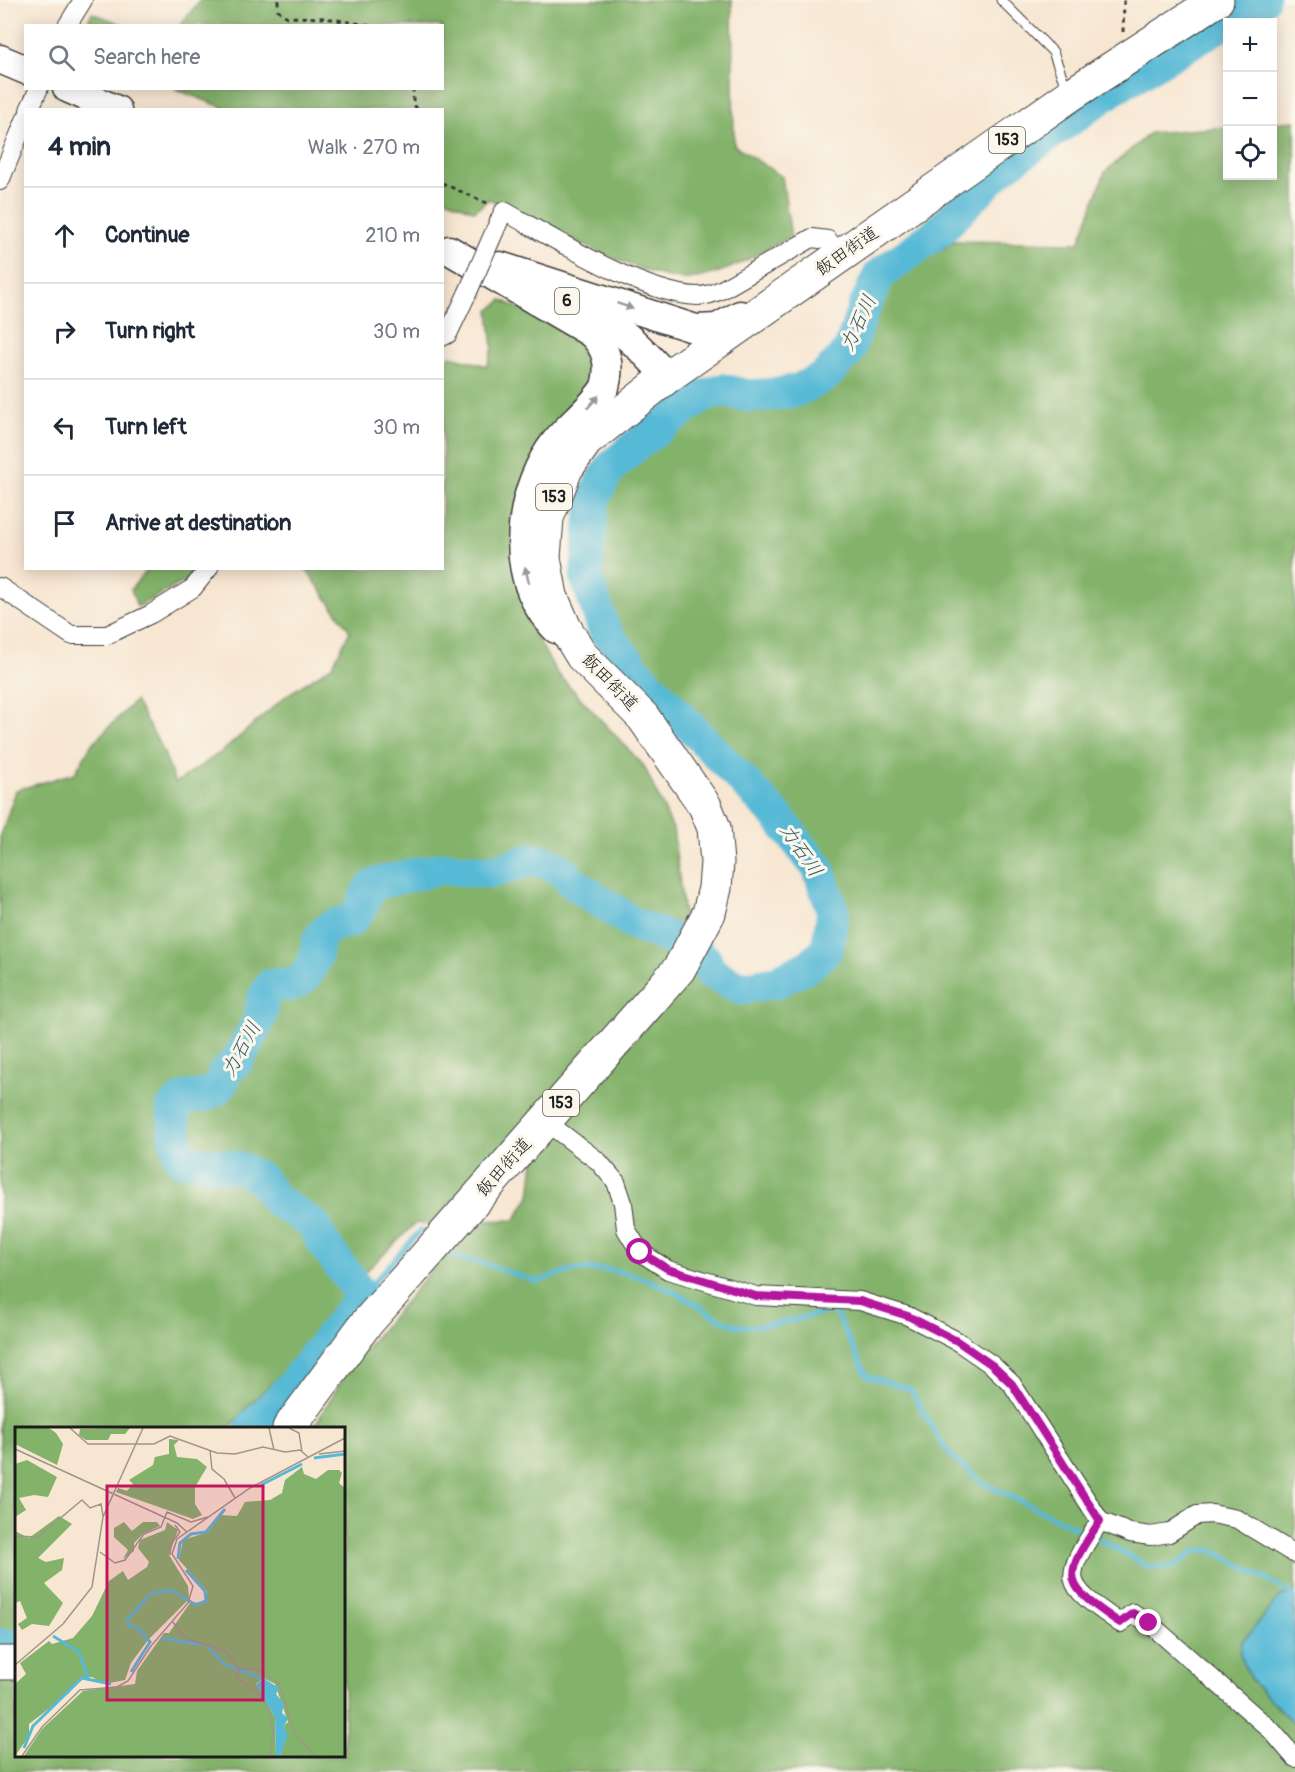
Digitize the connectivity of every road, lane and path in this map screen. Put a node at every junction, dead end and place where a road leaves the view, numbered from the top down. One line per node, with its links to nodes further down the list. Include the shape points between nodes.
1 (83, 0): 5 (street)
2 (278, 0): 6 (path, via 278,10 287,17)
3 (1001, 0): 12 (lane, via 1053,52)
4 (1216, 0): 12 (highway, 飯田街道 / 153)
5 (69, 21)
6 (361, 24)
7 (0, 59): 8 (main road)
8 (24, 69)
9 (38, 90): 13 (street)
10 (72, 90): 14 (main road)
11 (413, 90): 15 (path)
12 (1069, 96): 21 (highway, 飯田街道 / 153)
13 (30, 108)
14 (112, 108)
15 (416, 108)
16 (23, 124): 17 (street)
17 (0, 182)
18 (444, 184): 19 (path)
19 (502, 215): 21 (street, via 600,263 696,296 723,290 812,238 828,240); 23 (street, bridge)
20 (446, 249): 22 (main road, one-way to 22, via 696,329 717,327); 24 (main road, 6, via 605,320 638,343); 27 (main road, one-way to 20, via 539,608 525,570 523,534 529,495 544,458 606,387 605,352 591,333)
21 (841, 256): 22 (highway, 飯田街道 / 153)
22 (800, 284): 24 (highway, 飯田街道 / 153)
23 (444, 336)
24 (668, 377): 27 (highway, 飯田街道 / 153, via 586,441 566,469 547,518 544,558 551,596)
25 (207, 570): 26 (street, via 193,588 107,635 71,634)
26 (0, 587)
27 (582, 656): 28 (highway, 飯田街道 / 153, via 643,717 700,798 714,828 716,888 709,913 679,969)
28 (545, 1121): 29 (highway, 飯田街道 / 153, via 364,1326); 30 (street, via 598,1161 616,1182 627,1229 640,1252 668,1269 756,1296 860,1301 908,1316 957,1341 992,1365 1012,1384)
29 (290, 1427)
30 (1099, 1523): 31 (street, via 1151,1536 1169,1533 1197,1515 1212,1514 1237,1519); 34 (street, via 1072,1572 1073,1586 1083,1598 1120,1623 1133,1613 1149,1623 1263,1724)
31 (1295, 1554)
32 (0, 1663): 33 (highway)
33 (15, 1664)
34 (1295, 1758)

